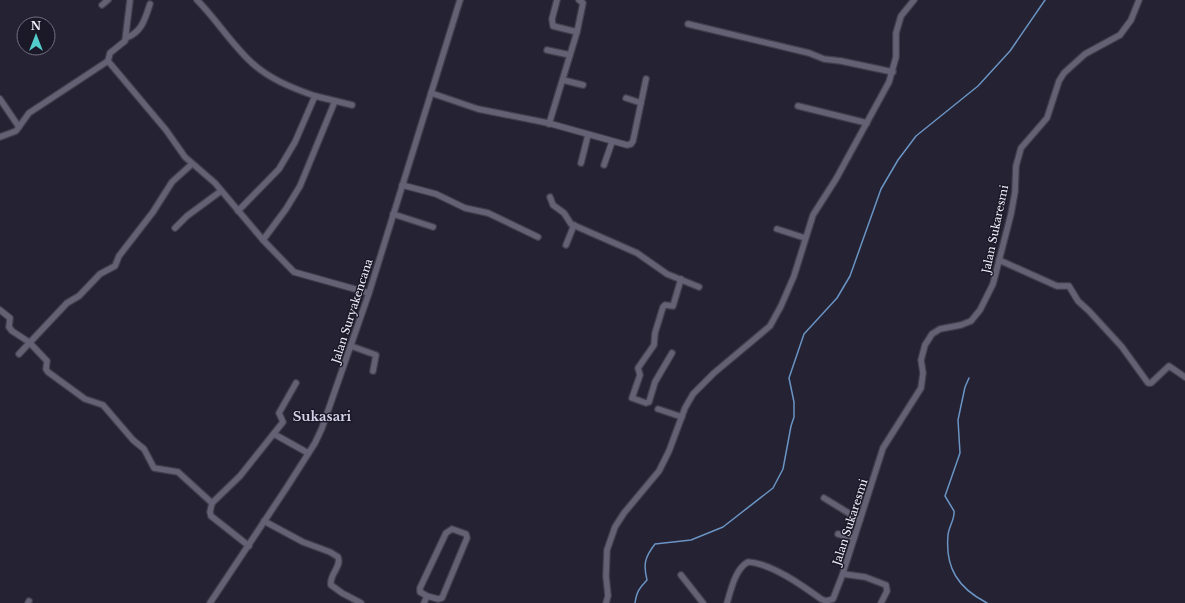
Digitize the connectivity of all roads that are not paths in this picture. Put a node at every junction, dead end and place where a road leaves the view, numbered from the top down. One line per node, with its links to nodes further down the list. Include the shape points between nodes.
1 (108, 0): 10 (street)
2 (130, 0): 13 (street)
3 (197, 0): 22 (street, via 250,61 294,88)
4 (460, 0): 21 (street, Jalan Suryakencana)
5 (557, 0): 12 (street, via 552,19 553,26)
6 (579, 0): 12 (street, via 583,3)
7 (914, 0): 17 (street, via 901,16 896,33)
8 (1139, 0): 51 (street, Jalan Sukaresmi, via 1132,20 1120,35 1085,54 1064,73 1047,118 1022,148 1016,166 1011,214)
9 (150, 4): 13 (street, via 142,25 132,36)
10 (102, 5)
11 (688, 24): 17 (street, via 809,53 824,59)
12 (576, 32): 15 (street)
13 (126, 38): 16 (street, via 123,44 110,53)
14 (548, 50): 15 (street)
15 (570, 55): 19 (street)
16 (108, 61): 31 (street, via 32,111); 36 (street)
17 (893, 72): 29 (street)
18 (646, 79): 26 (street)
19 (563, 80): 20 (street); 30 (street)
20 (583, 86)
21 (430, 94): 30 (street, via 478,109); 38 (street, Jalan Suryakencana)
22 (315, 96): 25 (street); 41 (street, via 295,142 279,169)
23 (626, 98): 26 (street)
24 (0, 99): 31 (street)
25 (335, 101): 27 (street); 49 (street, via 300,186)
26 (641, 103): 34 (street, via 631,144)
27 (352, 105)
28 (798, 106): 29 (street)
29 (867, 123): 48 (street, via 813,215)
30 (549, 124): 32 (street)
31 (19, 127): 33 (street)
32 (588, 135): 34 (street); 35 (street)
33 (0, 137)
34 (612, 142): 37 (street)
35 (581, 163)
36 (192, 164): 39 (street, via 210,178); 56 (street, via 172,182 153,212 119,256 115,266 100,274)
37 (604, 165)
38 (402, 185): 42 (street, Jalan Suryakencana); 47 (street, via 436,194 465,208 488,213)
39 (221, 191): 41 (street); 45 (street, via 186,216)
40 (550, 197): 43 (street, via 557,210 564,213)
41 (238, 211): 49 (street)
42 (393, 214): 44 (street); 54 (street, Jalan Suryakencana)
43 (574, 225): 50 (street); 52 (street, via 637,253 667,274)
44 (433, 227)
45 (175, 228)
46 (777, 229): 48 (street)
47 (538, 237)
48 (805, 238): 64 (street, via 788,291 770,326 698,388 689,400)
49 (263, 240): 54 (street, via 296,274)
50 (566, 245)
51 (999, 260): 61 (street, via 1057,286 1069,286 1078,301 1122,347 1148,383 1169,366); 69 (street, Jalan Sukaresmi, via 993,284 980,310 971,321 940,329 929,337 921,360 921,388 883,448)
52 (681, 279): 53 (street); 58 (street, via 673,306 663,307 654,345 638,368 640,376 632,398 649,402 655,382)
53 (699, 287)
54 (370, 293): 57 (street, Jalan Suryakencana)
55 (0, 310): 56 (street, via 10,318 9,327 12,331)
56 (29, 342): 59 (street); 68 (street, via 48,361 48,372 85,399 103,405 144,449 154,468 178,472)
57 (351, 346): 60 (street, via 376,356); 66 (street, Jalan Suryakencana, via 322,428)
58 (672, 353)
59 (19, 354)
60 (373, 371)
61 (1185, 377)
62 (296, 383): 65 (street, via 279,414 283,422)
63 (658, 409): 64 (street)
64 (682, 417): 81 (street, via 659,471 624,513 612,534 607,550)
65 (274, 434): 66 (street); 68 (street, via 240,476)
66 (308, 453): 70 (street, Jalan Suryakencana)
67 (824, 498): 69 (street)
68 (212, 503): 73 (street, via 211,516)
69 (860, 520): 72 (street, Jalan Sukaresmi)
70 (264, 521): 73 (street, Jalan Suryakencana); 79 (street, via 338,557 339,562 331,584)
71 (838, 534): 72 (street)
72 (854, 538): 74 (street, Jalan Sukaresmi)
73 (248, 546): 78 (street, Jalan Suryakencana)
74 (843, 574): 77 (street, Jalan Sukaresmi, via 838,590); 84 (street, via 865,577 886,586 887,591)
75 (681, 575): 82 (street)
76 (427, 596): 76 (street, via 442,598 467,538 466,534 452,529 446,533 420,588 420,592); 80 (street)
77 (830, 602): 83 (street, Jalan Sukaresmi, via 821,599 781,573 748,562 734,580)
78 (210, 603)
79 (361, 603)
80 (424, 603)
81 (606, 603)
82 (703, 603)
83 (727, 603)
84 (881, 603)

